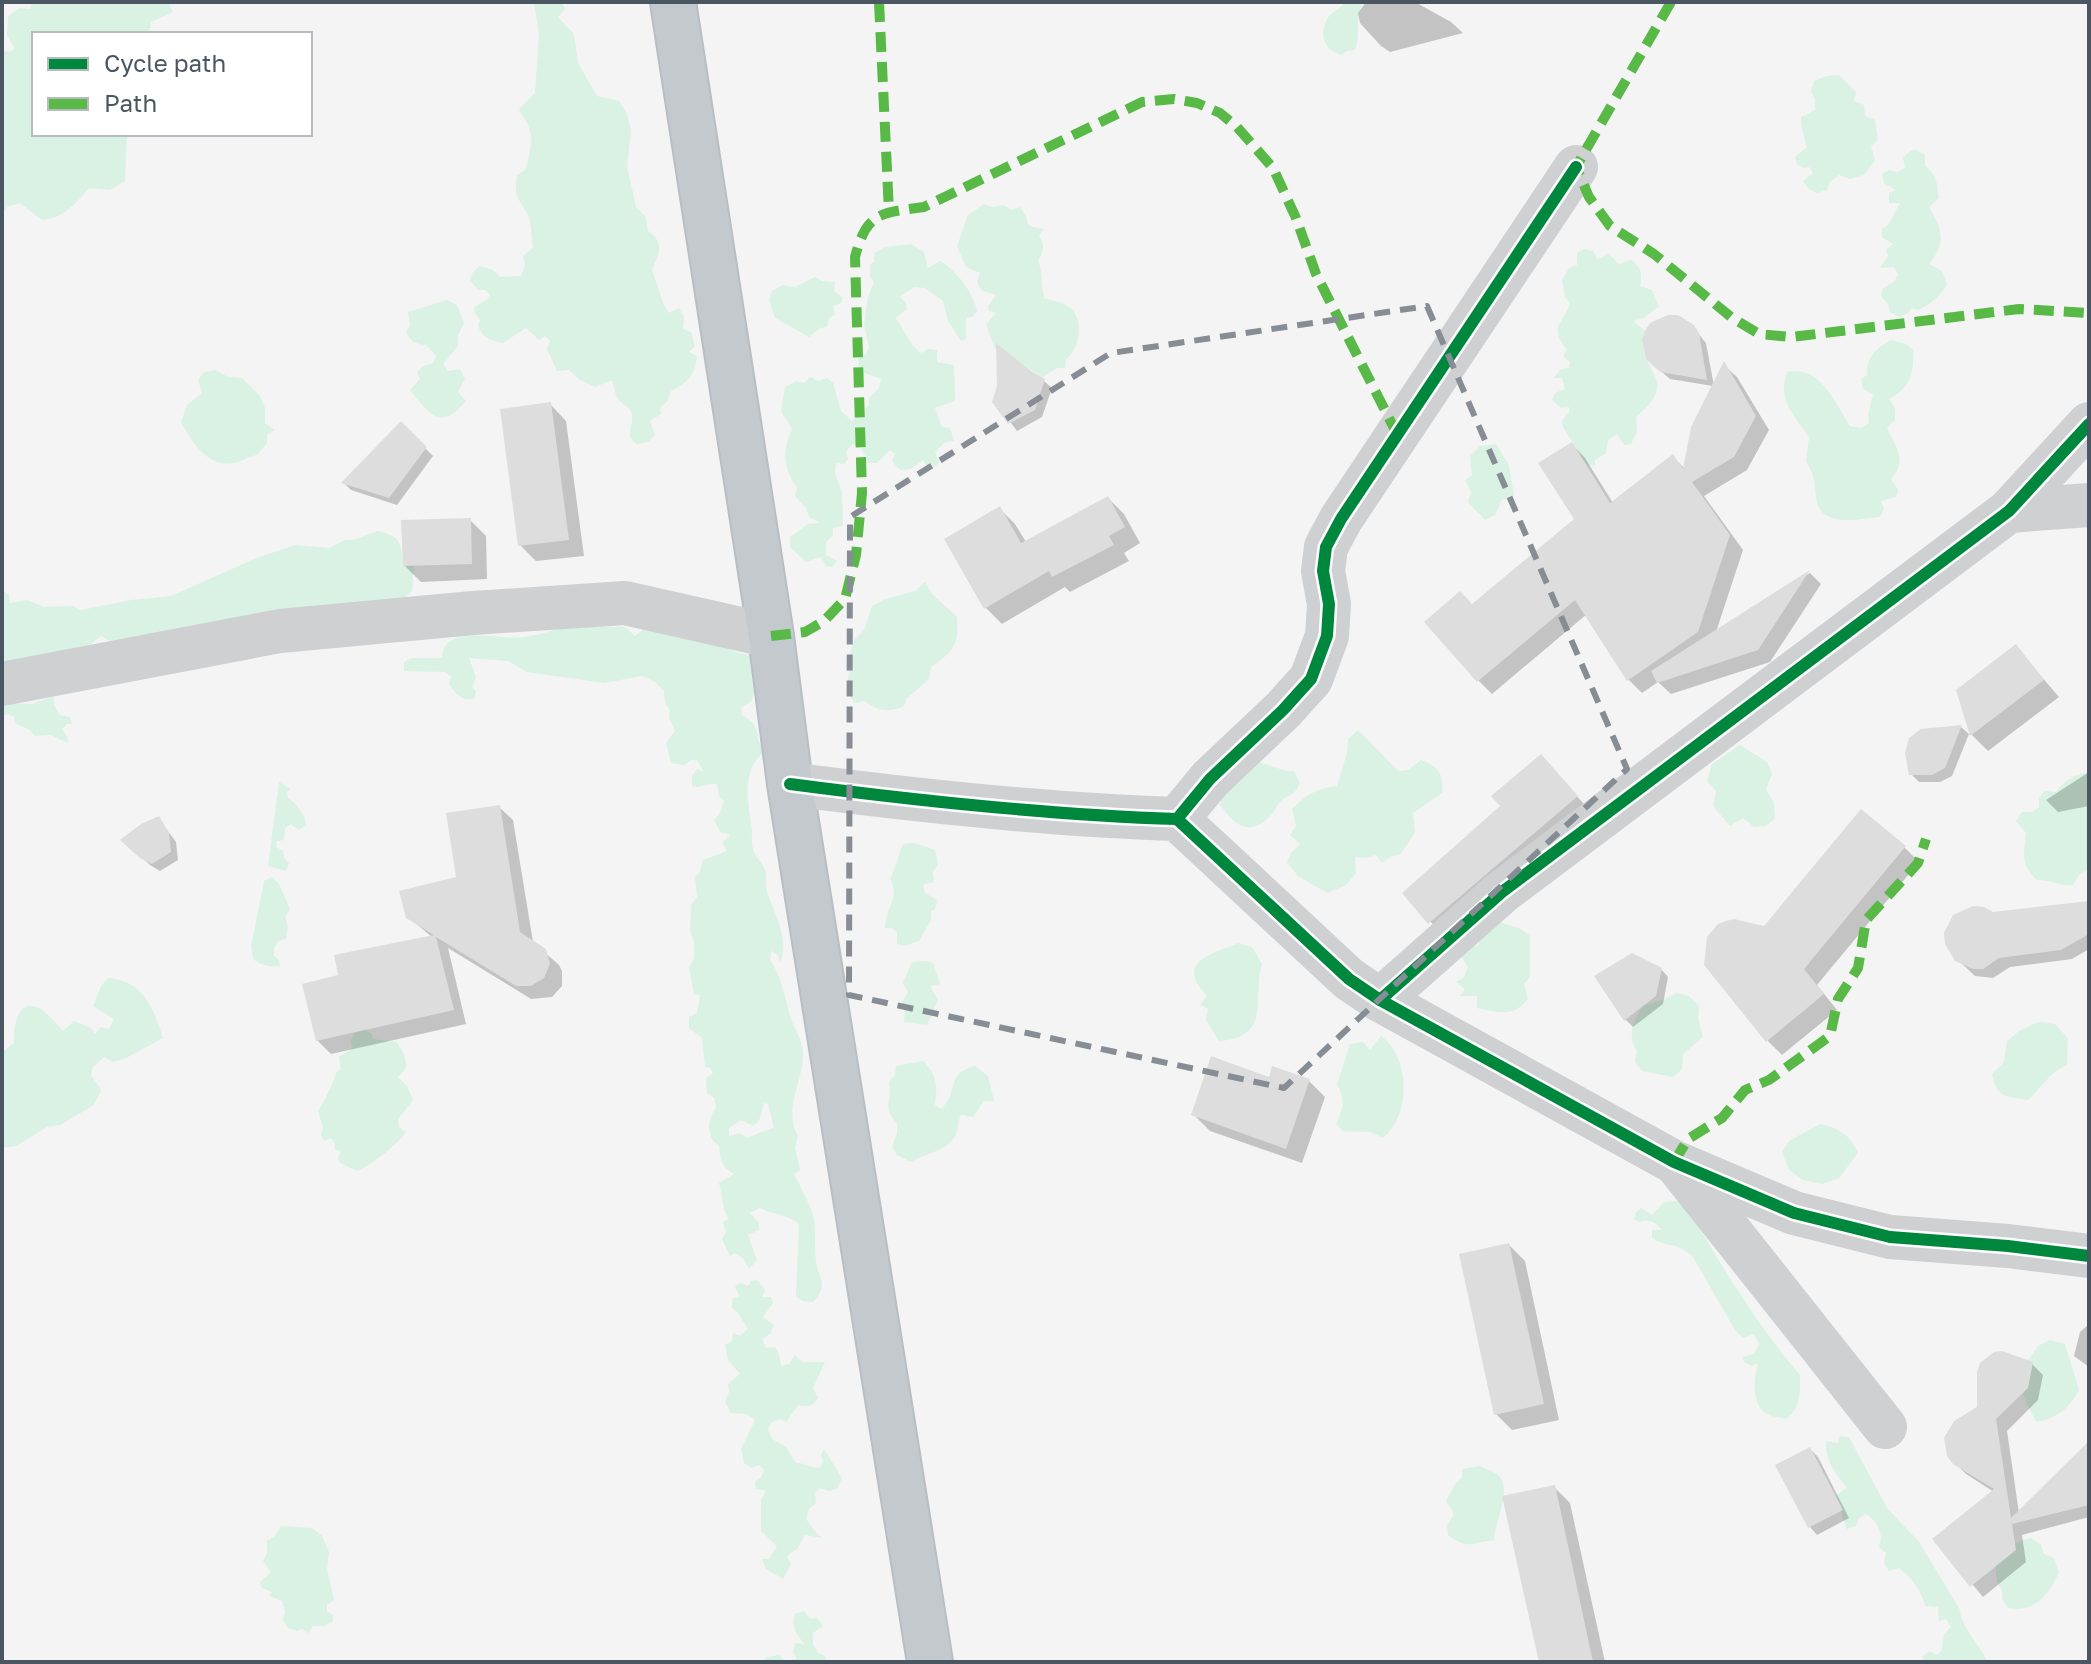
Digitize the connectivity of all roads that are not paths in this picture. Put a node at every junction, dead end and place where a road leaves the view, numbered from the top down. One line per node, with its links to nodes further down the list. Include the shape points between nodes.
1 (673, 2): 6 (highway)
2 (1576, 167): 9 (street, via 1326,547 1327,636 1311,679)
3 (2089, 424): 5 (street)
4 (2089, 505): 5 (street)
5 (2009, 511): 10 (street, via 1502,892)
6 (771, 636): 7 (street, via 625,603 280,631); 8 (highway)
7 (2, 684)
8 (790, 784): 9 (street, via 1009,810); 14 (highway)
9 (1177, 819): 10 (street, via 1349,979)
10 (1380, 1000): 11 (street)
11 (1674, 1162): 12 (street, via 1794,1213 1890,1237); 13 (street)
12 (2089, 1256)
13 (1885, 1427)
14 (930, 1662)

